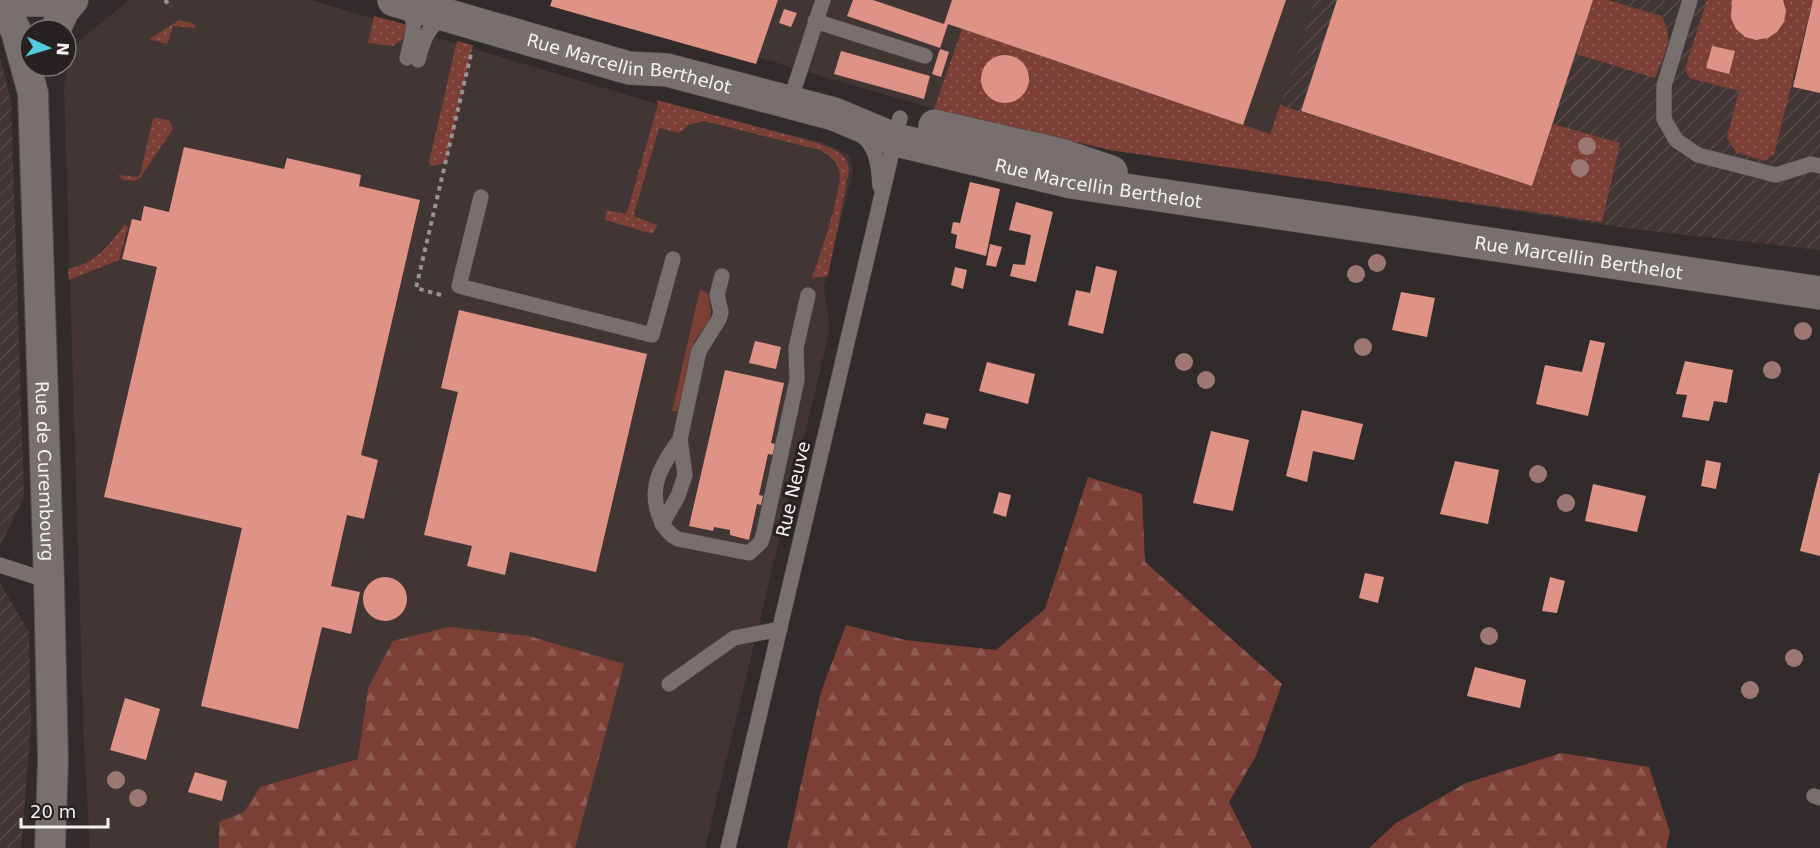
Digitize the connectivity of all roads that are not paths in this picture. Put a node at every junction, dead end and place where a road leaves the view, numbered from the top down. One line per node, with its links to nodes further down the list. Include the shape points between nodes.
1 (0, 0): 13 (street, Rue de Curembourg)
2 (17, 0): 3 (main road)
3 (48, 0)
4 (73, 0): 9 (street)
5 (823, 0): 10 (lane)
6 (1690, 0): 16 (lane, via 1664,86 1664,119 1676,140 1698,155 1776,175 1811,164)
7 (398, 1): 8 (main road, Rue Marcellin Berthelot); 8 (lane, via 411,13 413,59)
8 (448, 7): 12 (main road, Rue Marcellin Berthelot); 14 (main road, Rue Marcellin Berthelot, via 629,51 656,54)
9 (60, 18)
10 (815, 21): 11 (lane); 14 (lane)
11 (925, 56)
12 (628, 68): 15 (main road, Rue Marcellin Berthelot, via 667,70); 18 (lane, via 663,84 861,135 874,150)
13 (37, 80): 27 (street, Rue de Curembourg)
14 (793, 92): 15 (main road, Rue Marcellin Berthelot)
15 (898, 129): 18 (lane, Rue Neuve); 20 (main road, Rue Marcellin Berthelot, via 1061,155 1119,175 1757,270); 22 (main road, Rue Marcellin Berthelot, via 1071,182)
16 (1820, 166)
17 (481, 197): 19 (lane, via 455,291 652,335)
18 (881, 202): 28 (lane, Rue Neuve)
19 (673, 259)
20 (1820, 275)
21 (722, 276): 24 (lane, via 717,295 721,312 699,351)
22 (1820, 293)
23 (808, 295): 25 (lane, via 796,348 797,380 761,542 743,554 678,539)
24 (680, 439): 25 (lane, via 685,475); 25 (lane, via 660,468 654,494)
25 (662, 524)
26 (0, 565): 27 (lane)
27 (49, 581): 30 (street, Rue de Curembourg)
28 (780, 629): 29 (lane, via 734,638); 31 (lane, Rue Neuve)
29 (669, 684)
30 (50, 848)
31 (728, 848)

